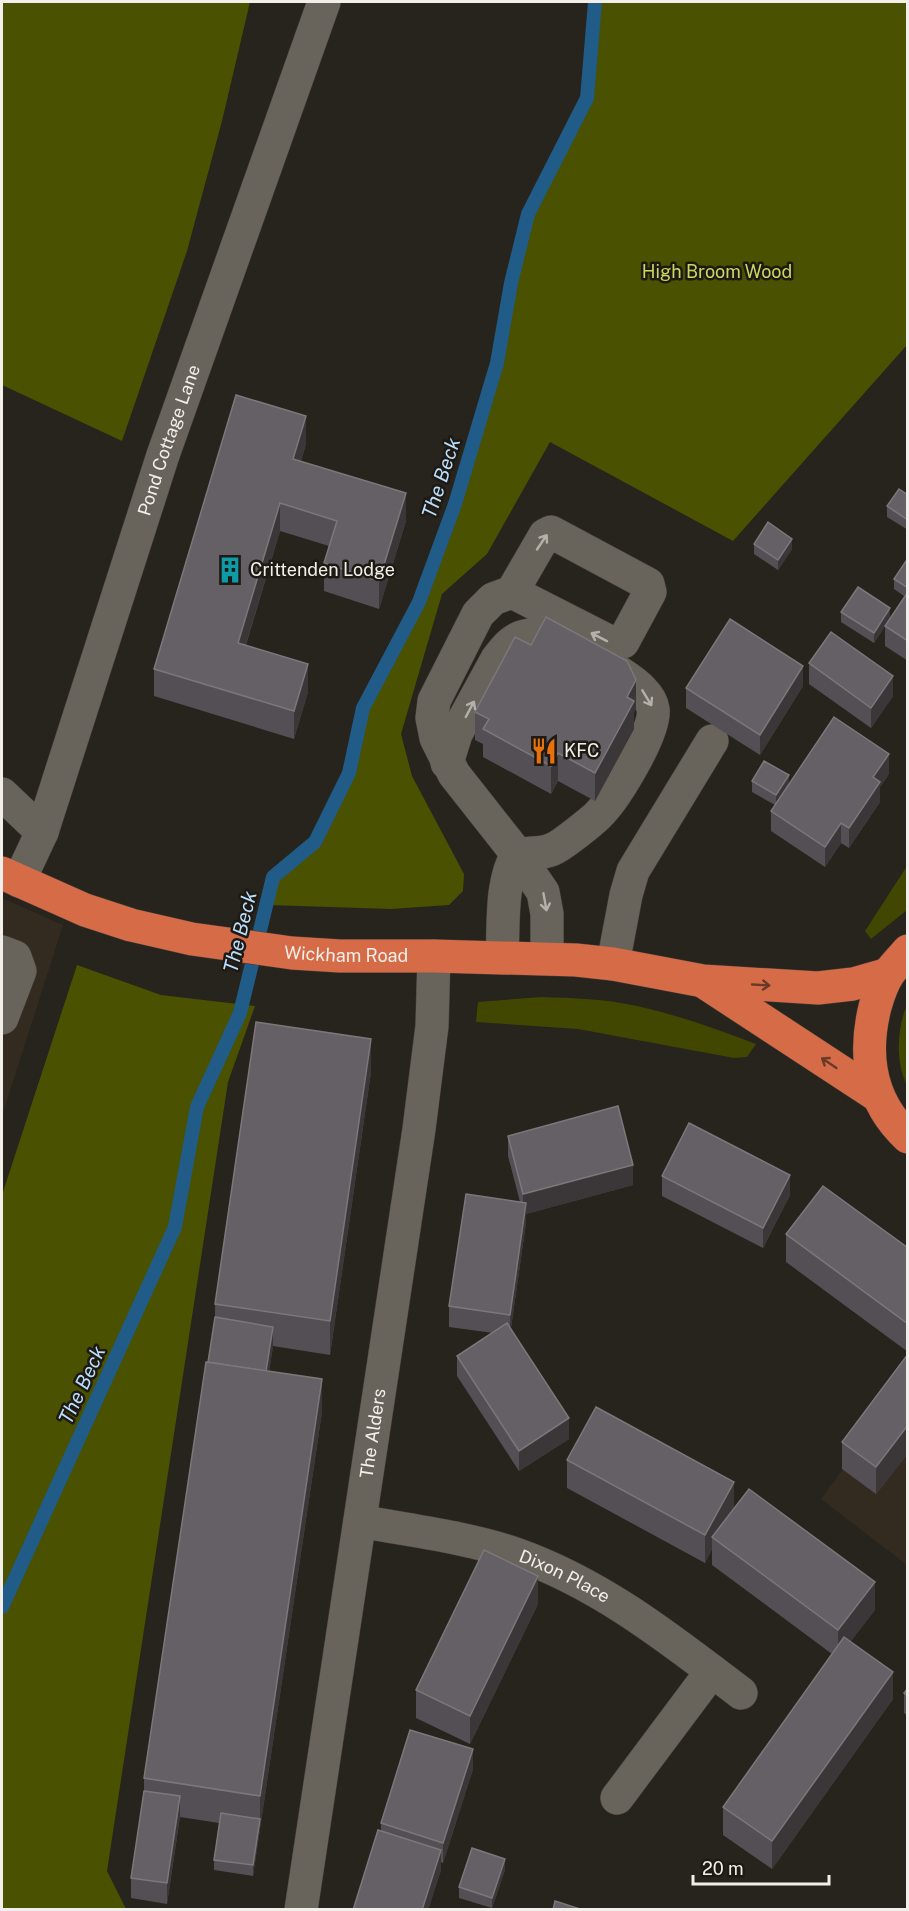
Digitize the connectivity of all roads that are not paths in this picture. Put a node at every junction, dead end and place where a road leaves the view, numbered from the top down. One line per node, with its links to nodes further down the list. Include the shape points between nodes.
1 (324, 2): 6 (street, Pond Cottage Lane, via 163,455)
2 (512, 592): 4 (street, via 494,599 478,614 434,701 436,738)
3 (712, 741): 14 (street, via 633,872)
4 (447, 763): 7 (street); 7 (street, one-way to 7, via 456,734 497,658 517,638 530,634 557,639 642,689 654,711 653,724 611,800 552,850)
5 (2, 794): 6 (street)
6 (42, 832): 8 (street, Pond Cottage Lane)
7 (517, 854): 11 (street, via 507,886); 12 (street, one-way to 12, via 543,892)
8 (10, 877): 10 (highway, Wickham Road, via 85,910 170,934 292,953)
9 (2, 952): 16 (street, via 15,957 20,971)
10 (434, 956): 11 (highway, Wickham Road); 19 (street, The Alders, via 432,1026 419,1129)
11 (502, 957): 12 (highway, Wickham Road)
12 (547, 958): 14 (highway, Wickham Road)
13 (898, 963): 15 (highway, Wickham Road, one-way to 13, via 818,988 854,984); 17 (highway, via 877,1000 869,1030 869,1059)
14 (613, 964): 15 (highway, Wickham Road)
15 (703, 981): 17 (highway, Wickham Road, one-way to 15)
16 (2, 1018)
17 (878, 1096): 18 (highway)
18 (908, 1137)
19 (360, 1521): 20 (street, Dixon Place, via 475,1542 565,1574 615,1601); 23 (street, The Alders)
20 (712, 1671): 21 (street, Dixon Place); 22 (street)
21 (741, 1692)
22 (617, 1798)
23 (301, 1910)

